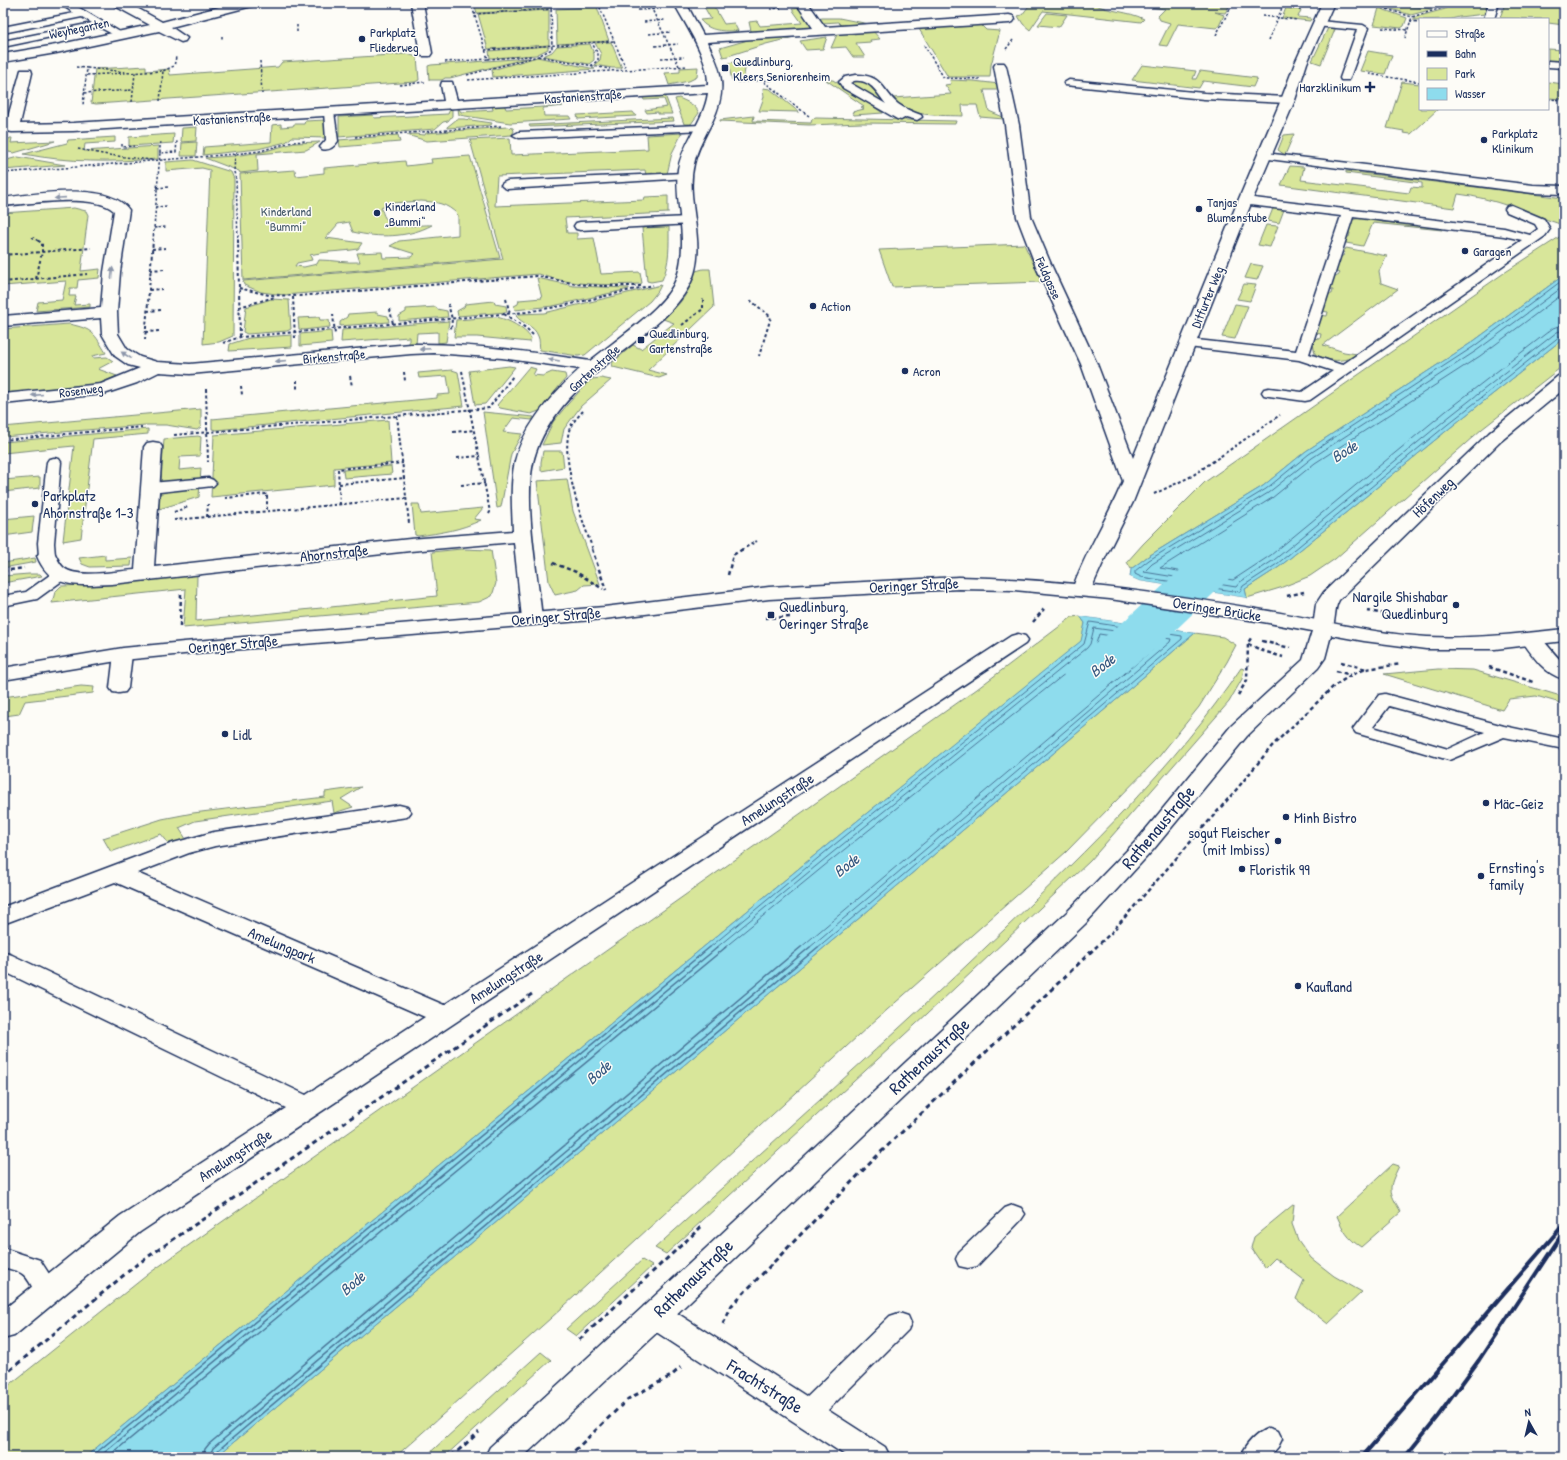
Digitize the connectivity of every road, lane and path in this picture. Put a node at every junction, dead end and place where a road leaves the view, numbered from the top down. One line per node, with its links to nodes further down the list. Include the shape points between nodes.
1 (64, 3): 25 (lane)
2 (119, 3): 39 (street, Weyhegarten)
3 (248, 3): 39 (street, Weyhegarten)
4 (417, 3): 63 (street)
5 (471, 3): 26 (path)
6 (551, 3): 21 (path)
7 (598, 3): 56 (path)
8 (650, 3): 75 (path)
9 (680, 3): 54 (street, Gartenstraße)
10 (802, 3): 44 (street)
11 (899, 3): 19 (path)
12 (1233, 3): 49 (path)
13 (1284, 3): 20 (path)
14 (1328, 3): 37 (street, Ditfurter Weg)
15 (1443, 3): 28 (path, via 1442,8)
16 (1494, 3): 30 (lane)
17 (1267, 5): 20 (path)
18 (1374, 5): 28 (path)
19 (857, 6)
20 (1283, 7): 22 (path); 29 (path)
21 (552, 9): 26 (path); 59 (path)
22 (1302, 9)
23 (638, 10): 24 (path)
24 (645, 10)
25 (83, 14): 36 (lane); 42 (lane)
26 (474, 14): 62 (path)
27 (1262, 16): 29 (path)
28 (1412, 17): 33 (path)
29 (1278, 18): 55 (path)
30 (1489, 18)
31 (1009, 19): 40 (street)
32 (651, 21): 34 (path)
33 (1410, 21): 35 (path); 43 (path)
34 (644, 22)
35 (1419, 22)
36 (101, 24): 48 (lane); 58 (lane)
37 (1319, 24): 87 (lane, via 1363,28); 98 (street, Ditfurter Weg)
38 (297, 25): 45 (path)
39 (161, 26): 48 (street, Weyhegarten); 51 (street, Weyhegarten)
40 (912, 26): 44 (street); 84 (path, via 944,78)
41 (1378, 27): 43 (path)
42 (3, 30)
43 (1408, 30): 52 (path)
44 (821, 31): 54 (street)
45 (297, 32)
46 (656, 33): 47 (path)
47 (649, 34)
48 (120, 35): 65 (street, Weyhegarten)
49 (1216, 35)
50 (222, 36): 53 (path)
51 (181, 38)
52 (1405, 38)
53 (222, 39)
54 (699, 39): 71 (street, Gartenstraße)
55 (1269, 40)
56 (614, 41): 57 (path); 79 (path)
57 (592, 43): 59 (path); 74 (path, via 598,60)
58 (3, 44)
59 (552, 45): 62 (path); 64 (path, via 552,49)
60 (663, 45): 61 (path)
61 (655, 46)
62 (485, 50): 68 (path)
63 (426, 53)
64 (538, 56): 68 (path); 74 (path); 86 (path)
65 (3, 58)
66 (661, 58): 67 (path)
67 (668, 58)
68 (488, 59): 70 (path)
69 (260, 61): 96 (path)
70 (440, 62)
71 (713, 64): 75 (path); 93 (street, Gartenstraße)
72 (1549, 64): 76 (lane)
73 (174, 66): 81 (path)
74 (591, 66): 80 (path)
75 (679, 66): 79 (path)
76 (1564, 66)
77 (73, 67): 78 (path)
78 (87, 68): 82 (path); 85 (path)
79 (626, 69): 80 (path)
80 (613, 70): 88 (path)
81 (163, 71): 82 (path); 100 (path)
82 (135, 72): 85 (path); 94 (path)
83 (26, 73): 109 (street, Kastanienstraße, via 12,128)
84 (1001, 73): 216 (street, Feldgasse, via 1012,125 1025,221 1089,364)
85 (86, 75): 95 (path)
86 (462, 77)
87 (1345, 78)
88 (463, 80)
89 (773, 80): 90 (path)
90 (764, 81): 93 (path); 105 (path)
91 (1069, 83): 98 (lane, via 1204,96)
92 (447, 85): 102 (street)
93 (715, 85): 102 (street, Kastanienstraße); 110 (street, Gartenstraße, via 712,109)
94 (132, 90): 95 (path); 101 (path)
95 (84, 93): 103 (path)
96 (262, 94)
97 (1549, 99): 99 (path)
98 (1288, 100): 118 (street, Ditfurter Weg)
99 (1564, 100)
100 (160, 101)
101 (132, 102)
102 (451, 104): 104 (street, Kastanienstraße)
103 (82, 110)
104 (329, 112): 108 (street, Kastanienstraße); 115 (lane, via 332,141)
105 (809, 116)
106 (901, 117): 107 (lane, via 844,82 859,78 875,81 899,110)
107 (917, 117)
108 (178, 121): 109 (street, Kastanienstraße); 112 (path)
109 (67, 128): 119 (path, via 64,140 66,144 80,149 108,155)
110 (702, 128): 111 (lane); 120 (street, Gartenstraße, via 688,157)
111 (519, 135)
112 (176, 142): 114 (path); 116 (path, via 176,152)
113 (166, 143): 116 (path, via 160,144)
114 (171, 143)
115 (326, 147)
116 (160, 153): 119 (path)
117 (235, 154): 149 (path)
118 (1264, 156): 124 (lane, via 1526,188); 125 (street, Ditfurter Weg)
119 (159, 160): 123 (path)
120 (684, 176): 121 (lane); 131 (street, Gartenstraße)
121 (508, 185)
122 (168, 187): 123 (path)
123 (157, 188): 128 (path)
124 (1564, 190)
125 (1245, 201): 130 (lane); 178 (street, Ditfurter Weg)
126 (3, 202): 137 (street, Birkenstraße, one-way to 126, via 122,210 110,200 76,197)
127 (167, 206): 128 (path)
128 (155, 207): 134 (path)
129 (1511, 209): 136 (lane, via 1540,222 1544,229)
130 (1348, 213): 136 (lane, via 1504,232); 183 (lane)
131 (688, 221): 132 (lane); 145 (street, Gartenstraße, via 690,261)
132 (580, 226)
133 (166, 227): 134 (path)
134 (154, 228): 139 (path)
135 (32, 237): 140 (path, via 42,243)
136 (1532, 239): 188 (lane)
137 (116, 246): 140 (path); 144 (street, Birkenstraße)
138 (165, 248): 139 (path)
139 (152, 249): 143 (path)
140 (42, 252): 141 (path); 146 (path)
141 (3, 255)
142 (164, 269): 143 (path)
143 (150, 270): 151 (path)
144 (112, 272): 146 (path); 162 (street, Birkenstraße, one-way to 144)
145 (684, 278): 148 (path); 184 (street, Gartenstraße, via 674,298 664,308)
146 (36, 279): 147 (path)
147 (3, 282)
148 (648, 286): 154 (path, via 582,285 537,276); 165 (path, via 562,306)
149 (239, 288): 153 (path, via 257,294); 158 (path)
150 (162, 289): 151 (path)
151 (149, 290): 161 (path)
152 (702, 294): 169 (path, via 703,309)
153 (276, 296): 154 (path); 158 (path)
154 (293, 297): 174 (path)
155 (506, 299): 165 (path)
156 (750, 300): 182 (path, via 771,317)
157 (448, 304): 166 (path)
158 (239, 307): 176 (path)
159 (390, 309): 168 (path)
160 (161, 310): 161 (path)
161 (147, 311): 173 (path)
162 (109, 312): 167 (street); 180 (street, Birkenstraße, via 110,334)
163 (333, 314): 170 (path)
164 (504, 314): 165 (path); 166 (path); 181 (path, via 533,335 535,342)
165 (510, 314)
166 (452, 319): 168 (path); 172 (path)
167 (3, 321)
168 (393, 324): 170 (path)
169 (679, 328)
170 (334, 329): 174 (path); 175 (path)
171 (160, 331): 173 (path)
172 (451, 331)
173 (145, 332): 180 (path, via 144,350)
174 (295, 332): 176 (path); 177 (path)
175 (335, 336)
176 (240, 337): 179 (path)
177 (295, 339)
178 (1188, 343): 183 (lane); 216 (street, Ditfurter Weg)
179 (222, 344)
180 (121, 352): 185 (street, Birkenstraße, one-way to 180, via 134,361)
181 (528, 356): 184 (street, Birkenstraße, one-way to 181); 186 (street, Birkenstraße, one-way to 186, via 481,350 422,349); 204 (path, via 489,408)
182 (758, 356)
183 (1301, 356): 188 (lane)
184 (592, 366): 232 (street, Gartenstraße, via 553,407 526,454 521,492)
185 (156, 367): 186 (street, Birkenstraße); 202 (street, Rosenweg, one-way to 202, via 104,389)
186 (205, 368): 198 (path)
187 (461, 368): 204 (path)
188 (1344, 370): 201 (lane)
189 (411, 372): 190 (path)
190 (404, 373)
191 (343, 378): 192 (path)
192 (351, 378)
193 (1564, 380): 244 (street, Höfenweg, via 1495,437 1331,596 1326,604)
194 (297, 382): 195 (path)
195 (304, 382)
196 (242, 387): 197 (path)
197 (234, 388)
198 (206, 390): 199 (path); 208 (path)
199 (213, 390)
200 (1269, 392): 201 (lane)
201 (1305, 397): 224 (path, via 1192,476 1155,493)
202 (3, 399)
203 (586, 407): 238 (path, via 569,430 567,446 570,473)
204 (470, 409): 205 (path); 206 (path)
205 (397, 416): 208 (path); 214 (path)
206 (475, 430): 207 (path); 211 (path)
207 (453, 432)
208 (208, 433): 210 (path); 217 (path)
209 (3, 440): 210 (path, via 139,427 154,428)
210 (154, 442): 221 (street)
211 (480, 456): 212 (path); 218 (path)
212 (457, 458)
213 (54, 462): 233 (lane)
214 (404, 463): 215 (path); 219 (path, via 338,469)
215 (405, 478): 219 (path); 222 (path)
216 (1132, 480): 224 (street, Ditfurter Weg)
217 (208, 482): 221 (lane); 223 (path)
218 (485, 483): 220 (path); 228 (path, via 490,512)
219 (339, 484): 225 (path)
220 (461, 485)
221 (151, 488): 229 (street)
222 (407, 498): 225 (path); 231 (path)
223 (208, 500): 226 (path, via 267,494); 227 (path); 229 (path)
224 (1124, 502): 239 (street, Ditfurter Weg, via 1087,574)
225 (340, 505): 226 (path)
226 (267, 512): 227 (path)
227 (207, 517): 229 (path)
228 (487, 518)
229 (149, 522): 236 (street)
230 (757, 541): 237 (path, via 734,556)
231 (410, 545): 232 (street, Ahornstraße); 234 (street, Ahornstraße)
232 (524, 545): 238 (path, via 572,570 598,588); 243 (street, Gartenstraße)
233 (47, 556): 235 (street, via 48,563)
234 (182, 570): 236 (street, Ahornstraße); 245 (path)
235 (60, 575): 236 (street, Ahornstraße, via 73,578); 242 (lane, via 32,596)
236 (144, 575)
237 (728, 577)
238 (606, 590): 240 (path)
239 (1082, 590): 241 (street, Oeringer Straße); 243 (street, Oeringer Straße, via 998,583 926,584 769,594 604,613)
240 (608, 593)
241 (1110, 593): 244 (street, Oeringer Brücke)
242 (3, 601)
243 (532, 618): 250 (street, Oeringer Straße)
244 (1323, 628): 247 (street, Oeringer Brücke, via 1426,643 1495,643); 271 (street, Rathenaustraße, via 1311,664 1239,731 1112,881 1076,918)
245 (180, 632)
246 (1564, 635): 247 (street, Oeringer Brücke)
247 (1531, 639): 253 (street, via 1548,661)
248 (1018, 640): 264 (street, Amelungstraße)
249 (1248, 643): 257 (path, via 1247,680)
250 (123, 654): 254 (street, Oeringer Straße); 256 (lane)
251 (1485, 666): 255 (path)
252 (1366, 669): 275 (path, via 1334,686 1272,746 1110,932 880,1153 732,1305 720,1331)
253 (1564, 673)
254 (3, 674)
255 (1535, 682)
256 (119, 688)
257 (1236, 700)
258 (1502, 731): 258 (lane, via 1386,699 1362,729 1449,755); 259 (lane)
259 (1564, 744)
260 (399, 812): 261 (street, via 214,838 181,848)
261 (117, 874): 262 (street); 264 (street, Amelungpark)
262 (3, 916)
263 (3, 961): 265 (street)
264 (447, 1016): 265 (street, Amelungstraße)
265 (308, 1107): 270 (street, Amelungstraße, via 130,1224)
266 (1013, 1214): 269 (lane)
267 (705, 1223): 274 (path)
268 (3, 1257): 270 (lane, via 31,1267)
269 (968, 1259)
270 (48, 1291): 273 (street, Amelungstraße)
271 (655, 1315): 275 (street, Frachtstraße); 277 (street, Rathenaustraße)
272 (899, 1323): 276 (lane)
273 (3, 1327)
274 (577, 1342)
275 (702, 1346): 276 (street, Frachtstraße); 278 (path, via 671,1376 628,1399)
276 (808, 1413): 279 (street, Frachtstraße)
277 (501, 1457)
278 (568, 1457)
279 (874, 1457)

